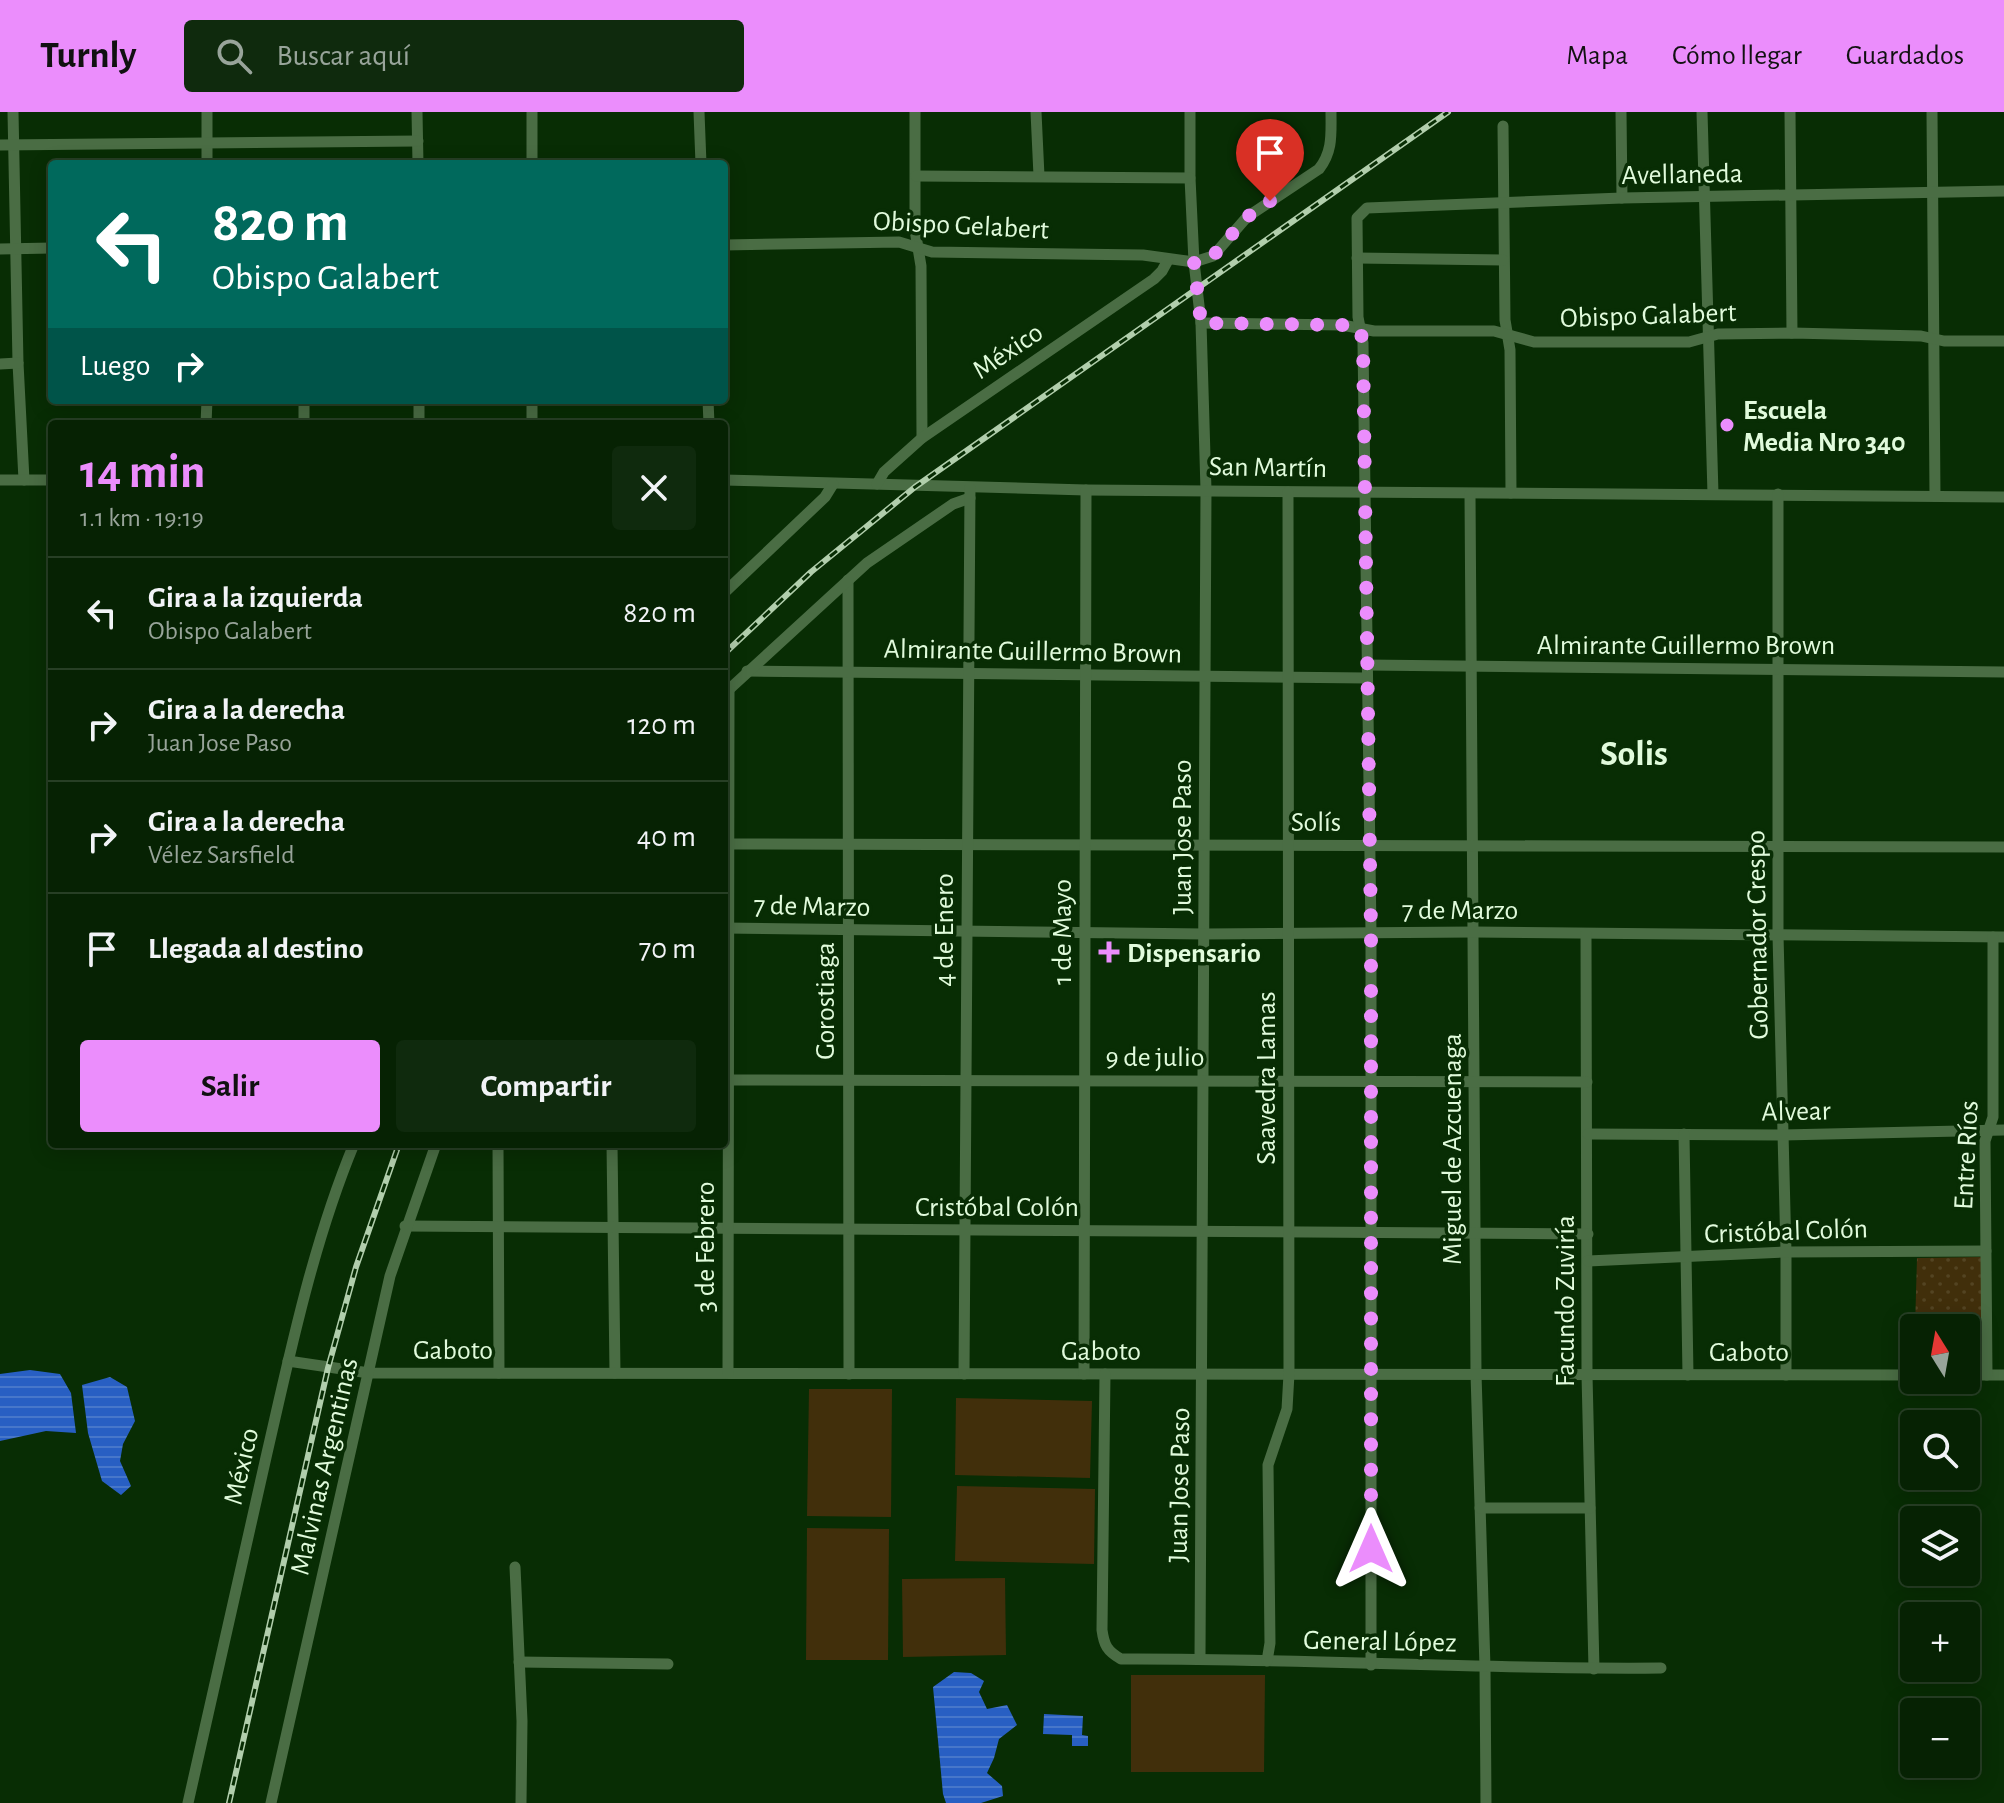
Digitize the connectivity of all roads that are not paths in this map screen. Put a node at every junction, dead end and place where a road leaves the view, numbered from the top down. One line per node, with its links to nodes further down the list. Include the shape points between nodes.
1 (13, 112): 18 (street)
2 (207, 112): 16 (street)
3 (417, 112): 15 (street)
4 (532, 112): 21 (street)
5 (699, 112): 22 (street)
6 (915, 112): 23 (street)
7 (1036, 112): 24 (street)
8 (1190, 112): 25 (street, Juan Jose Paso)
9 (1331, 112): 40 (street, via 1330,148 1319,169 1247,217 1213,256)
10 (1621, 112): 30 (street)
11 (1702, 112): 29 (street)
12 (1790, 112): 28 (street)
13 (1932, 112): 27 (street)
14 (1503, 126): 31 (street)
15 (418, 141): 16 (street); 20 (street)
16 (207, 143): 18 (street); 19 (street)
17 (0, 145): 18 (street)
18 (14, 145): 34 (street)
19 (207, 160)
20 (418, 160)
21 (532, 160)
22 (701, 160)
23 (916, 176): 24 (street); 33 (street)
24 (1039, 176): 25 (street)
25 (1190, 178): 40 (street, Juan Jose Paso)
26 (2004, 191): 27 (street, Avellaneda)
27 (1932, 192): 28 (street, Avellaneda); 46 (street)
28 (1791, 195): 29 (street, Avellaneda); 43 (street)
29 (1703, 197): 30 (street, Avellaneda); 45 (street)
30 (1622, 198): 31 (street, Avellaneda)
31 (1503, 203): 37 (street, Avellaneda, via 1367,208 1357,218); 39 (street)
32 (728, 245): 33 (street, Obispo Gelabert, via 899,242)
33 (918, 247): 38 (street, Obispo Gelabert, via 932,252 1143,255); 50 (street)
34 (17, 248): 35 (street); 36 (street); 48 (street)
35 (48, 248)
36 (0, 249)
37 (1357, 258): 39 (street); 42 (street)
38 (1168, 260): 40 (street, Obispo Gelabert); 50 (street, México, via 1154,279)
39 (1503, 260): 44 (street)
40 (1194, 262): 41 (street, Juan Jose Paso)
41 (1201, 323): 42 (street, Obispo Galabert); 58 (street, Juan Jose Paso)
42 (1360, 329): 44 (street, Obispo Galabert, via 1494,331); 59 (street)
43 (1792, 333): 45 (street, Obispo Galabert); 46 (street, Obispo Galabert)
44 (1508, 336): 45 (street, Obispo Galabert, via 1534,342); 62 (street)
45 (1708, 338): 64 (street)
46 (1932, 338): 47 (street, Obispo Galabert); 66 (street)
47 (2004, 341)
48 (18, 363): 49 (street); 52 (street)
49 (0, 364)
50 (922, 438): 56 (street, México)
51 (0, 480): 52 (street)
52 (24, 480): 53 (street)
53 (48, 480)
54 (728, 480): 55 (street, San Martín)
55 (833, 484): 56 (street, San Martín); 69 (street)
56 (877, 484): 61 (street, San Martín)
57 (1086, 490): 58 (street, San Martín); 61 (street, San Martín); 77 (street, 1 de Mayo)
58 (1206, 490): 60 (street, San Martín); 78 (street, Juan Jose Paso)
59 (1366, 491): 60 (street, San Martín); 63 (street, San Martín); 70 (street)
60 (1288, 492): 79 (street, Saavedra Lamas)
61 (970, 493): 68 (street); 76 (street, 4 de Enero)
62 (1511, 493): 63 (street, San Martín); 64 (street, San Martín)
63 (1470, 494): 71 (street, Miguel de Azcuenaga)
64 (1713, 494): 65 (street, San Martín)
65 (1778, 494): 66 (street, San Martín); 72 (street, Gobernador Crespo)
66 (1935, 496): 67 (street, San Martín)
67 (2004, 497)
68 (848, 580): 73 (street); 74 (street, Gorostiaga)
69 (728, 589)
70 (1367, 665): 71 (street, Almirante Guillermo Brown); 80 (street)
71 (1470, 667): 72 (street, Almirante Guillermo Brown); 89 (street, Miguel de Azcuenaga)
72 (1779, 669): 75 (street, Almirante Guillermo Brown); 90 (street, Gobernador Crespo)
73 (747, 671): 74 (street, Almirante Guillermo Brown); 81 (street)
74 (848, 672): 76 (street, Almirante Guillermo Brown); 83 (street, Gorostiaga)
75 (2004, 672)
76 (969, 674): 77 (street, Almirante Guillermo Brown); 84 (street, 4 de Enero)
77 (1086, 675): 78 (street, Almirante Guillermo Brown); 85 (street, 1 de Mayo)
78 (1205, 676): 79 (street, Almirante Guillermo Brown); 86 (street, Juan Jose Paso)
79 (1289, 677): 80 (street, Almirante Guillermo Brown); 87 (street, Saavedra Lamas)
80 (1367, 678): 88 (street)
81 (728, 690)
82 (728, 844): 83 (street, Solís)
83 (848, 844): 84 (street, Solís); 93 (street, Gorostiaga)
84 (967, 844): 85 (street, Solís); 94 (street, 4 de Enero)
85 (1085, 845): 86 (street, Solís); 96 (street, 1 de Mayo)
86 (1205, 845): 87 (street, Solís); 99 (street, Juan Jose Paso)
87 (1289, 845): 88 (street, Solís); 97 (street, Saavedra Lamas)
88 (1370, 845): 89 (street, Solís); 98 (street)
89 (1472, 845): 90 (street, Solís); 95 (street, Miguel de Azcuenaga)
90 (1779, 846): 91 (street, Solís); 101 (street, Gobernador Crespo)
91 (2004, 847)
92 (728, 928): 93 (street, 7 de Marzo)
93 (848, 930): 94 (street, 7 de Marzo); 104 (street, Gorostiaga)
94 (967, 931): 96 (street, 7 de Marzo); 105 (street, 4 de Enero)
95 (1474, 932): 98 (street, 7 de Marzo); 100 (street, 7 de Marzo); 110 (street, Miguel de Azcuenaga)
96 (1085, 933): 99 (street, 7 de Marzo); 106 (street, 1 de Mayo)
97 (1289, 933): 98 (street, 7 de Marzo); 99 (street, 7 de Marzo); 108 (street, Saavedra Lamas)
98 (1371, 933): 109 (street)
99 (1205, 934): 107 (street, Juan Jose Paso)
100 (1586, 934): 101 (street, 7 de Marzo); 111 (street, Facundo Zuviría)
101 (1778, 935): 102 (street, 7 de Marzo); 116 (street, Gobernador Crespo)
102 (1999, 937): 112 (street, Entre Ríos)
103 (728, 1080): 104 (street, 9 de julio)
104 (849, 1080): 105 (street, 9 de julio); 126 (street, Gorostiaga)
105 (966, 1080): 106 (street, 9 de julio); 127 (street, 4 de Enero)
106 (1084, 1080): 107 (street, 9 de julio); 128 (street, 1 de Mayo)
107 (1203, 1081): 108 (street, 9 de julio); 129 (street, Juan Jose Paso)
108 (1289, 1081): 109 (street, 9 de julio); 130 (street, Saavedra Lamas)
109 (1371, 1081): 110 (street, 9 de julio); 131 (street)
110 (1475, 1081): 111 (street, 9 de julio); 132 (street, Miguel de Azcuenaga)
111 (1587, 1082): 114 (street, Facundo Zuviría)
112 (1989, 1130): 113 (street, Alvear); 116 (street, Alvear); 134 (street, Entre Ríos)
113 (2004, 1130)
114 (1588, 1134): 115 (street, Alvear); 133 (street, Facundo Zuviría)
115 (1684, 1134): 116 (street, Alvear); 136 (street)
116 (1783, 1135): 135 (street, Gobernador Crespo)
117 (352, 1148): 138 (street, México)
118 (434, 1148): 122 (street, Malvinas Argentinas)
119 (498, 1148): 123 (street)
120 (612, 1148): 124 (street)
121 (727, 1148): 125 (street, 3 de Febrero)
122 (405, 1226): 123 (street, Cristóbal Colón); 139 (street, Malvinas Argentinas)
123 (499, 1227): 124 (street, Cristóbal Colón); 140 (street)
124 (613, 1227): 125 (street, Cristóbal Colón); 141 (street)
125 (728, 1228): 126 (street, Cristóbal Colón); 142 (street, 3 de Febrero)
126 (849, 1229): 127 (street, Cristóbal Colón); 143 (street, Gorostiaga)
127 (965, 1230): 128 (street, Cristóbal Colón); 144 (street, 4 de Enero)
128 (1084, 1231): 129 (street, Cristóbal Colón); 145 (street, 1 de Mayo)
129 (1204, 1231): 130 (street, Cristóbal Colón); 147 (street, Juan Jose Paso)
130 (1290, 1232): 131 (street, Cristóbal Colón); 148 (street, Saavedra Lamas)
131 (1371, 1233): 132 (street, Cristóbal Colón); 149 (street)
132 (1475, 1233): 133 (street, Cristóbal Colón); 150 (street, Miguel de Azcuenaga)
133 (1588, 1234): 137 (street, Facundo Zuviría)
134 (1986, 1251): 135 (street, Cristóbal Colón); 156 (street, Entre Ríos)
135 (1786, 1252): 136 (street, Cristóbal Colón); 153 (street, Gobernador Crespo)
136 (1686, 1257): 137 (street, Cristóbal Colón); 152 (street)
137 (1588, 1261): 151 (street, Facundo Zuviría)
138 (288, 1361): 139 (street, Gaboto); 169 (street, México)
139 (369, 1373): 140 (street, Gaboto); 170 (street, Malvinas Argentinas)
140 (499, 1373): 141 (street, Gaboto)
141 (615, 1373): 142 (street, Gaboto)
142 (728, 1373): 143 (street, Gaboto)
143 (849, 1374): 144 (street, Gaboto)
144 (964, 1374): 145 (street, Gaboto)
145 (1084, 1374): 146 (street, Gaboto)
146 (1105, 1374): 147 (street, Gaboto); 161 (street, General López, via 1104,1645 1121,1659)
147 (1203, 1374): 148 (street, Gaboto); 161 (street, Juan Jose Paso)
148 (1289, 1374): 149 (street, Gaboto); 162 (street, Saavedra Lamas, via 1287,1409 1268,1465)
149 (1372, 1374): 150 (street, Gaboto); 165 (street)
150 (1476, 1374): 151 (street, Gaboto); 158 (street, Miguel de Azcuenaga)
151 (1587, 1375): 152 (street, Gaboto); 159 (street, Facundo Zuviría)
152 (1688, 1375): 153 (street, Gaboto)
153 (1786, 1375): 154 (street, Gaboto)
154 (1900, 1375)
155 (1980, 1375): 156 (street)
156 (1987, 1375): 157 (street)
157 (2004, 1375)
158 (1480, 1508): 159 (street); 166 (street, Miguel de Azcuenaga)
159 (1590, 1508): 168 (street, Facundo Zuviría)
160 (515, 1567): 163 (street)
161 (1200, 1658): 162 (street, General López)
162 (1267, 1661): 165 (street, General López)
163 (519, 1662): 164 (street); 171 (street)
164 (668, 1664)
165 (1371, 1665): 166 (street, General López)
166 (1485, 1667): 168 (street, General López); 172 (street, Miguel de Azcuenaga)
167 (1661, 1668): 168 (street, General López)
168 (1594, 1669)
169 (188, 1803)
170 (271, 1803)
171 (521, 1803)
172 (1486, 1803)

